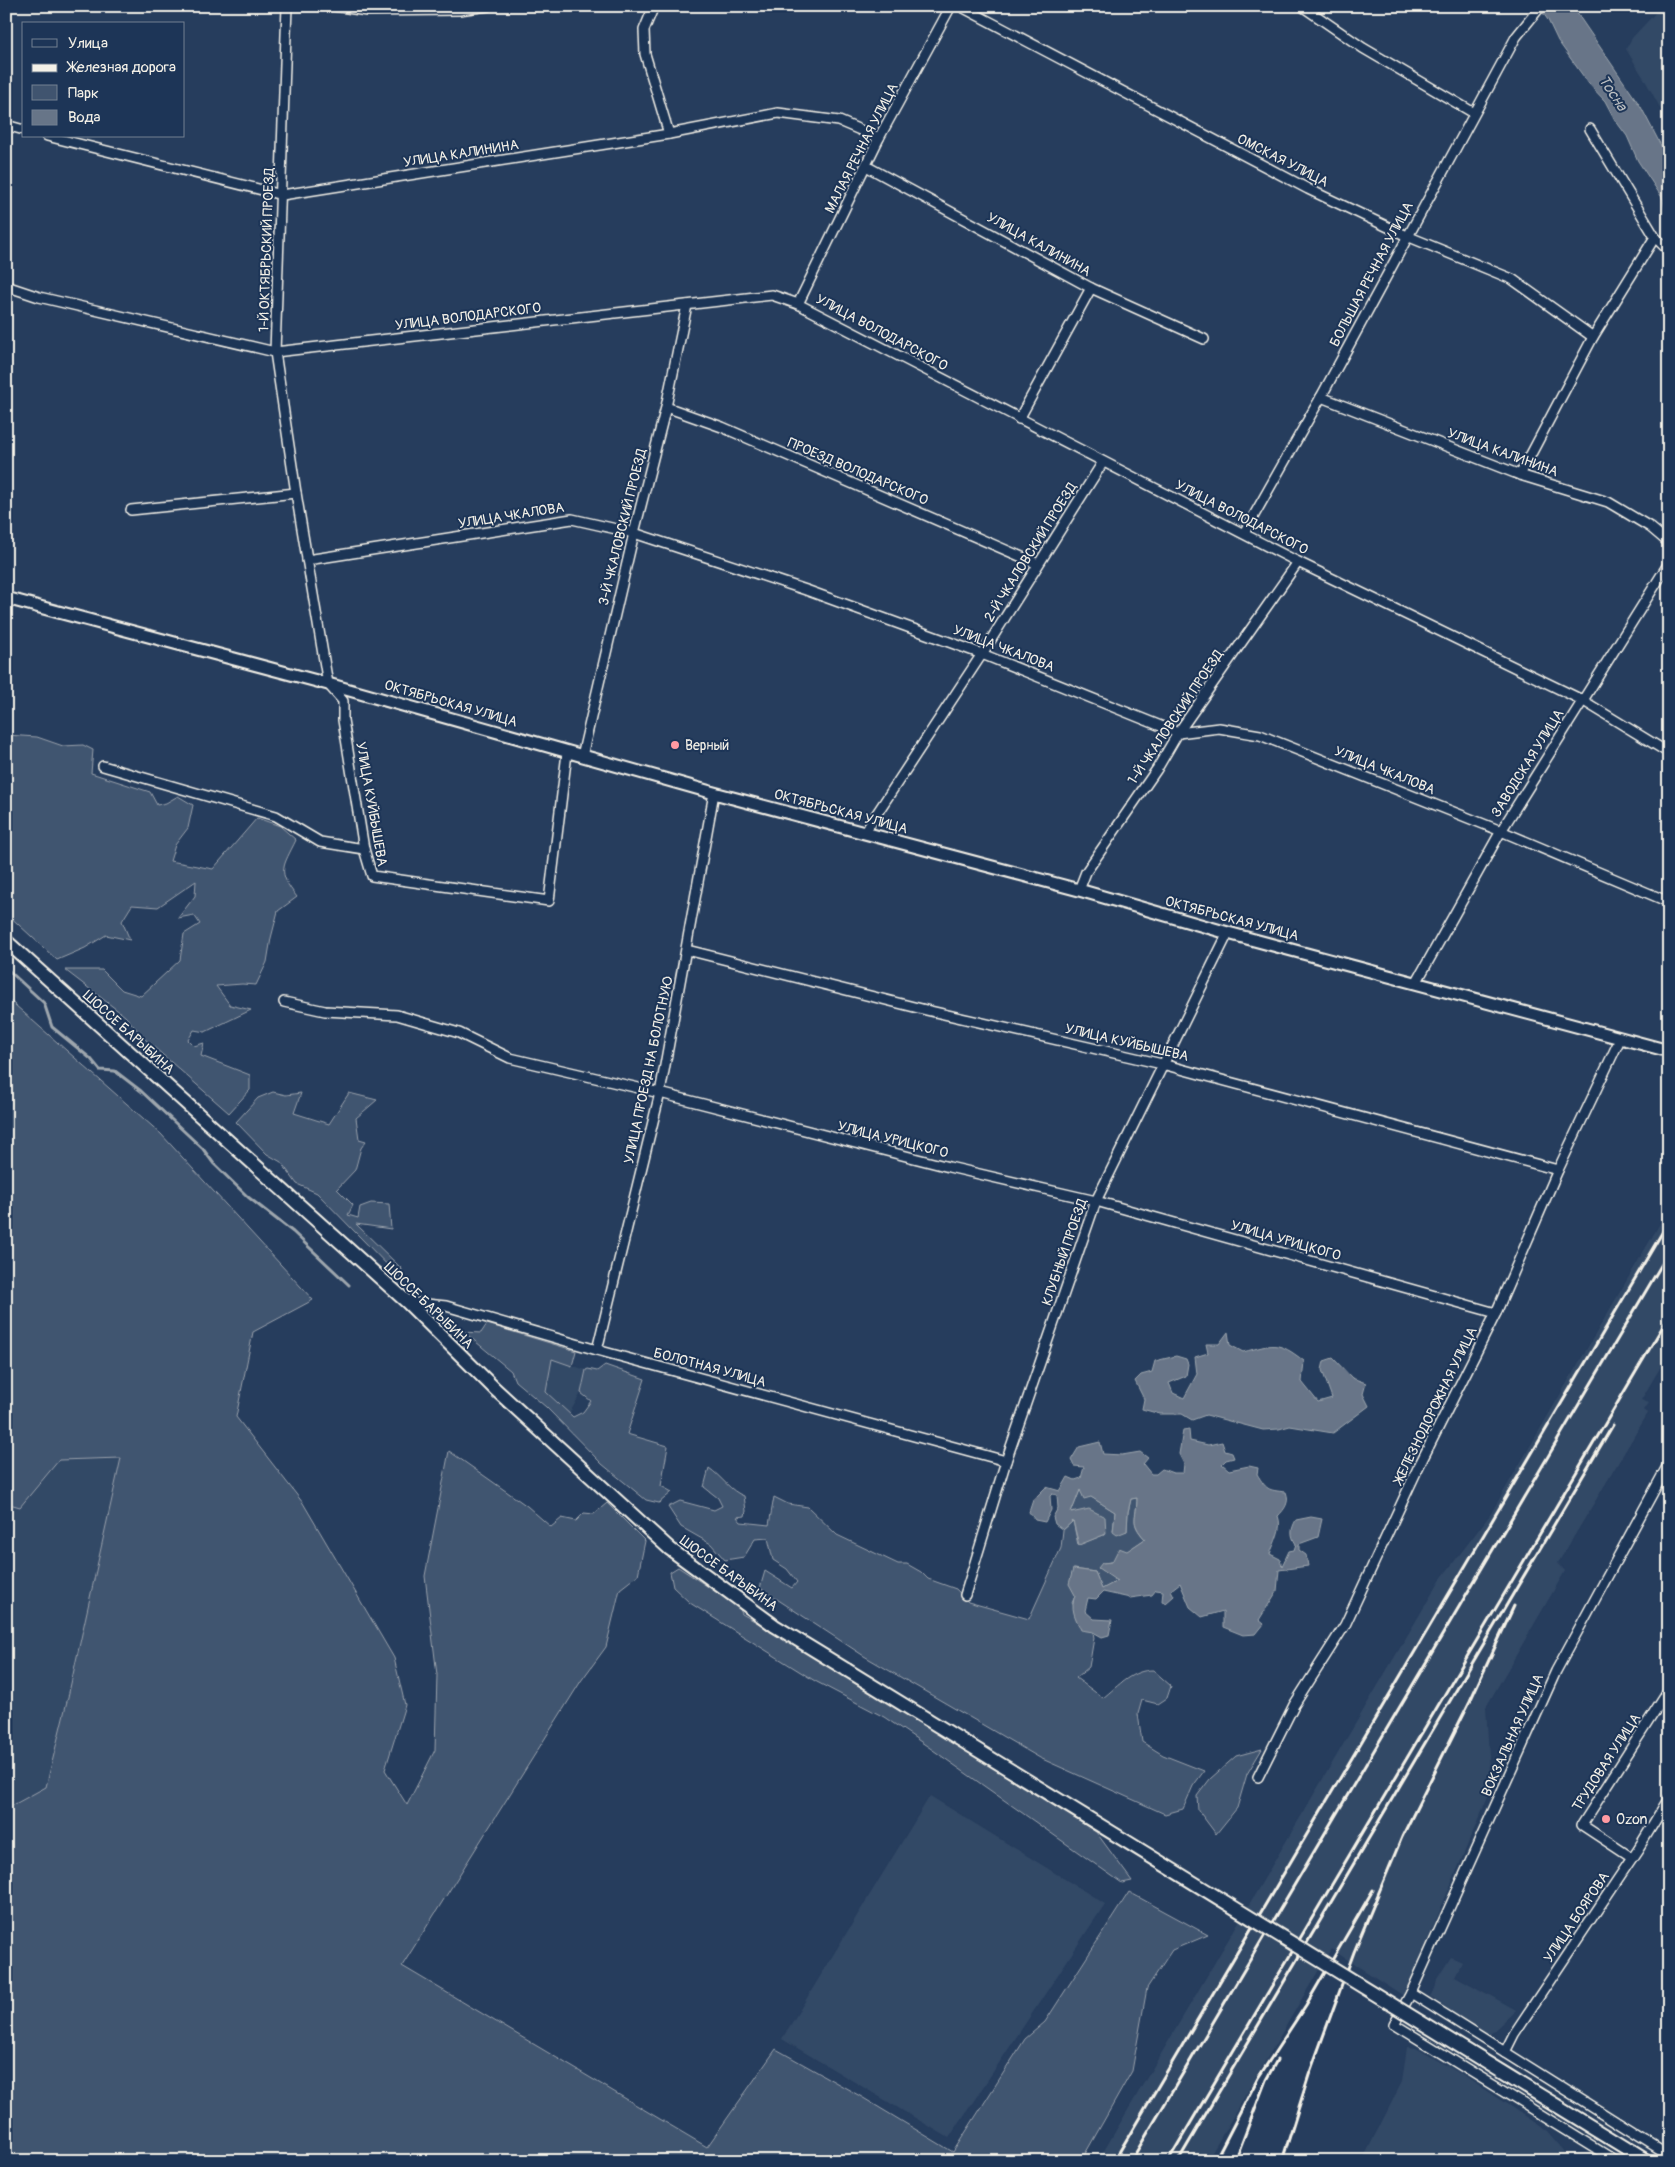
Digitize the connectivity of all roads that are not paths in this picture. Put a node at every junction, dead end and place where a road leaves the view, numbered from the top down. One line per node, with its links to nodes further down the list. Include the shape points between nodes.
1 (287, 6): 17 (street, 1-Й ОКТЯБРЬСКИЙ ПРОЕЗД)
2 (334, 6): 3 (street, via 367,11 459,10)
3 (488, 6)
4 (654, 6): 13 (street, via 644,30 644,54)
5 (951, 6): 15 (street, МАЛАЯ РЕЧНАЯ УЛИЦА)
6 (960, 6): 18 (street, ОМСКАЯ УЛИЦА, via 1308,189)
7 (1302, 6): 9 (street, via 1363,48)
8 (1541, 6): 9 (street, БОЛЬШАЯ РЕЧНАЯ УЛИЦА, via 1522,28)
9 (1474, 113): 18 (street, БОЛЬШАЯ РЕЧНАЯ УЛИЦА)
10 (6, 125): 11 (street)
11 (22, 129)
12 (1590, 129): 19 (street)
13 (669, 134): 15 (street, УЛИЦА КАЛИНИНА, via 778,113 839,121); 17 (street, УЛИЦА КАЛИНИНА)
14 (55, 138): 17 (street, УЛИЦА КАЛИНИНА)
15 (880, 138): 16 (street, МАЛАЯ РЕЧНАЯ УЛИЦА)
16 (866, 166): 22 (street, УЛИЦА КАЛИНИНА); 23 (street, МАЛАЯ РЕЧНАЯ УЛИЦА)
17 (282, 195): 27 (street, 1-Й ОКТЯБРЬСКИЙ ПРОЕЗД)
18 (1407, 236): 25 (street, ОМСКАЯ УЛИЦА, via 1512,279); 28 (street, БОЛЬШАЯ РЕЧНАЯ УЛИЦА)
19 (1656, 237): 20 (street); 25 (street)
20 (1669, 251)
21 (6, 286): 27 (street, УЛИЦА ВОЛОДАРСКОГО, via 39,297)
22 (1091, 288): 26 (street, УЛИЦА КАЛИНИНА); 30 (street)
23 (798, 304): 24 (street, УЛИЦА ВОЛОДАРСКОГО, via 772,295); 30 (street, УЛИЦА ВОЛОДАРСКОГО)
24 (687, 305): 27 (street, УЛИЦА ВОЛОДАРСКОГО); 29 (street, 3-Й ЧКАЛОВСКИЙ ПРОЕЗД)
25 (1593, 337): 32 (street)
26 (1204, 339)
27 (275, 352): 33 (street, 1-Й ОКТЯБРЬСКИЙ ПРОЕЗД)
28 (1321, 397): 32 (street, УЛИЦА КАЛИНИНА); 35 (street, БОЛЬШАЯ РЕЧНАЯ УЛИЦА)
29 (666, 407): 36 (street, 3-Й ЧКАЛОВСКИЙ ПРОЕЗД); 41 (street, ПРОЕЗД ВОЛОДАРСКОГО)
30 (1019, 419): 31 (street, УЛИЦА ВОЛОДАРСКОГО)
31 (1103, 462): 35 (street, УЛИЦА ВОЛОДАРСКОГО); 41 (street, 2-Й ЧКАЛОВСКИЙ ПРОЕЗД)
32 (1520, 475): 37 (street, УЛИЦА КАЛИНИНА, via 1608,502 1650,527)
33 (296, 493): 34 (street); 38 (street, 1-Й ОКТЯБРЬСКИЙ ПРОЕЗД)
34 (131, 510)
35 (1244, 533): 39 (street, УЛИЦА ВОЛОДАРСКОГО)
36 (634, 534): 38 (street, УЛИЦА ЧКАЛОВА, via 572,519); 43 (street, УЛИЦА ЧКАЛОВА, via 806,590); 49 (street, 3-Й ЧКАЛОВСКИЙ ПРОЕЗД)
37 (1669, 543)
38 (308, 560): 44 (street, 1-Й ОКТЯБРЬСКИЙ ПРОЕЗД)
39 (1298, 562): 45 (street, УЛИЦА ВОЛОДАРСКОГО); 46 (street, 1-Й ЧКАЛОВСКИЙ ПРОЕЗД)
40 (1669, 563): 45 (street, ЗАВОДСКАЯ УЛИЦА)
41 (1038, 564): 43 (street, 2-Й ЧКАЛОВСКИЙ ПРОЕЗД)
42 (6, 598): 44 (street, ОКТЯБРЬСКАЯ УЛИЦА)
43 (982, 654): 46 (street, УЛИЦА ЧКАЛОВА); 53 (street, 2-Й ЧКАЛОВСКИЙ ПРОЕЗД)
44 (328, 684): 47 (street, ОКТЯБРЬСКАЯ УЛИЦА); 54 (street, УЛИЦА КУЙБЫШЕВА, via 343,701 343,720)
45 (1582, 700): 48 (street, УЛИЦА ВОЛОДАРСКОГО); 52 (street, ЗАВОДСКАЯ УЛИЦА)
46 (1178, 733): 52 (street, УЛИЦА ЧКАЛОВА, via 1219,728 1260,734); 55 (street, 1-Й ЧКАЛОВСКИЙ ПРОЕЗД, via 1086,872)
47 (567, 753): 49 (street, ОКТЯБРЬСКАЯ УЛИЦА); 54 (street, УЛИЦА КУЙБЫШЕВА, via 549,901 372,876)
48 (1669, 753)
49 (582, 756): 51 (street, ОКТЯБРЬСКАЯ УЛИЦА)
50 (103, 766): 54 (street, via 276,816 320,842)
51 (714, 793): 53 (street, ОКТЯБРЬСКАЯ УЛИЦА); 59 (street, УЛИЦА ПРОЕЗД НА БОЛОТНУЮ)
52 (1501, 831): 56 (street, УЛИЦА ЧКАЛОВА); 60 (street, ЗАВОДСКАЯ УЛИЦА)
53 (864, 833): 55 (street, ОКТЯБРЬСКАЯ УЛИЦА)
54 (364, 849)
55 (1079, 890): 57 (street, ОКТЯБРЬСКАЯ УЛИЦА)
56 (1669, 902)
57 (1228, 933): 60 (street, ОКТЯБРЬСКАЯ УЛИЦА); 64 (street, КЛУБНЫЙ ПРОЕЗД)
58 (6, 941): 68 (main road, ШОССЕ БАРЫБИНА)
59 (687, 950): 64 (street, УЛИЦА КУЙБЫШЕВА, via 926,1010); 65 (street, УЛИЦА ПРОЕЗД НА БОЛОТНУЮ)
60 (1416, 983): 62 (street, ОКТЯБРЬСКАЯ УЛИЦА)
61 (284, 1002): 65 (street, УЛИЦА УРИЦКОГО, via 325,1011 397,1015 459,1033 510,1058)
62 (1621, 1037): 63 (street, ОКТЯБРЬСКАЯ УЛИЦА); 66 (street, ЖЕЛЕЗНОДОРОЖНАЯ УЛИЦА)
63 (1669, 1051)
64 (1162, 1064): 66 (street, УЛИЦА КУЙБЫШЕВА); 67 (street, КЛУБНЫЙ ПРОЕЗД)
65 (660, 1093): 67 (street, УЛИЦА УРИЦКОГО); 70 (street, УЛИЦА ПРОЕЗД НА БОЛОТНУЮ)
66 (1558, 1170): 69 (street, ЖЕЛЕЗНОДОРОЖНАЯ УЛИЦА)
67 (1096, 1201): 69 (street, УЛИЦА УРИЦКОГО); 71 (street, КЛУБНЫЙ ПРОЕЗД)
68 (407, 1302): 70 (street, БОЛОТНАЯ УЛИЦА, via 446,1306); 82 (main road, ШОССЕ БАРЫБИНА, bridge, via 495,1389 670,1548 775,1626)
69 (1496, 1313): 75 (street, ЖЕЛЕЗНОДОРОЖНАЯ УЛИЦА, via 1418,1468 1345,1625 1294,1705)
70 (597, 1350): 71 (street, БОЛОТНАЯ УЛИЦА)
71 (1006, 1461): 73 (street, КЛУБНЫЙ ПРОЕЗД)
72 (1669, 1463): 78 (street, ВОКЗАЛЬНАЯ УЛИЦА, via 1556,1671)
73 (965, 1595)
74 (1669, 1689): 77 (street, ТРУДОВАЯ УЛИЦА, via 1582,1825)
75 (1258, 1777)
76 (1669, 1798): 77 (street, УЛИЦА БОЯРОВА)
77 (1632, 1858): 79 (street, УЛИЦА БОЯРОВА, via 1514,2034)
78 (1411, 1993): 79 (street); 81 (street, ВОКЗАЛЬНАЯ УЛИЦА, via 1394,2024)
79 (1506, 2052): 80 (street)
80 (1669, 2155)
81 (1616, 2161)
82 (1647, 2161)

